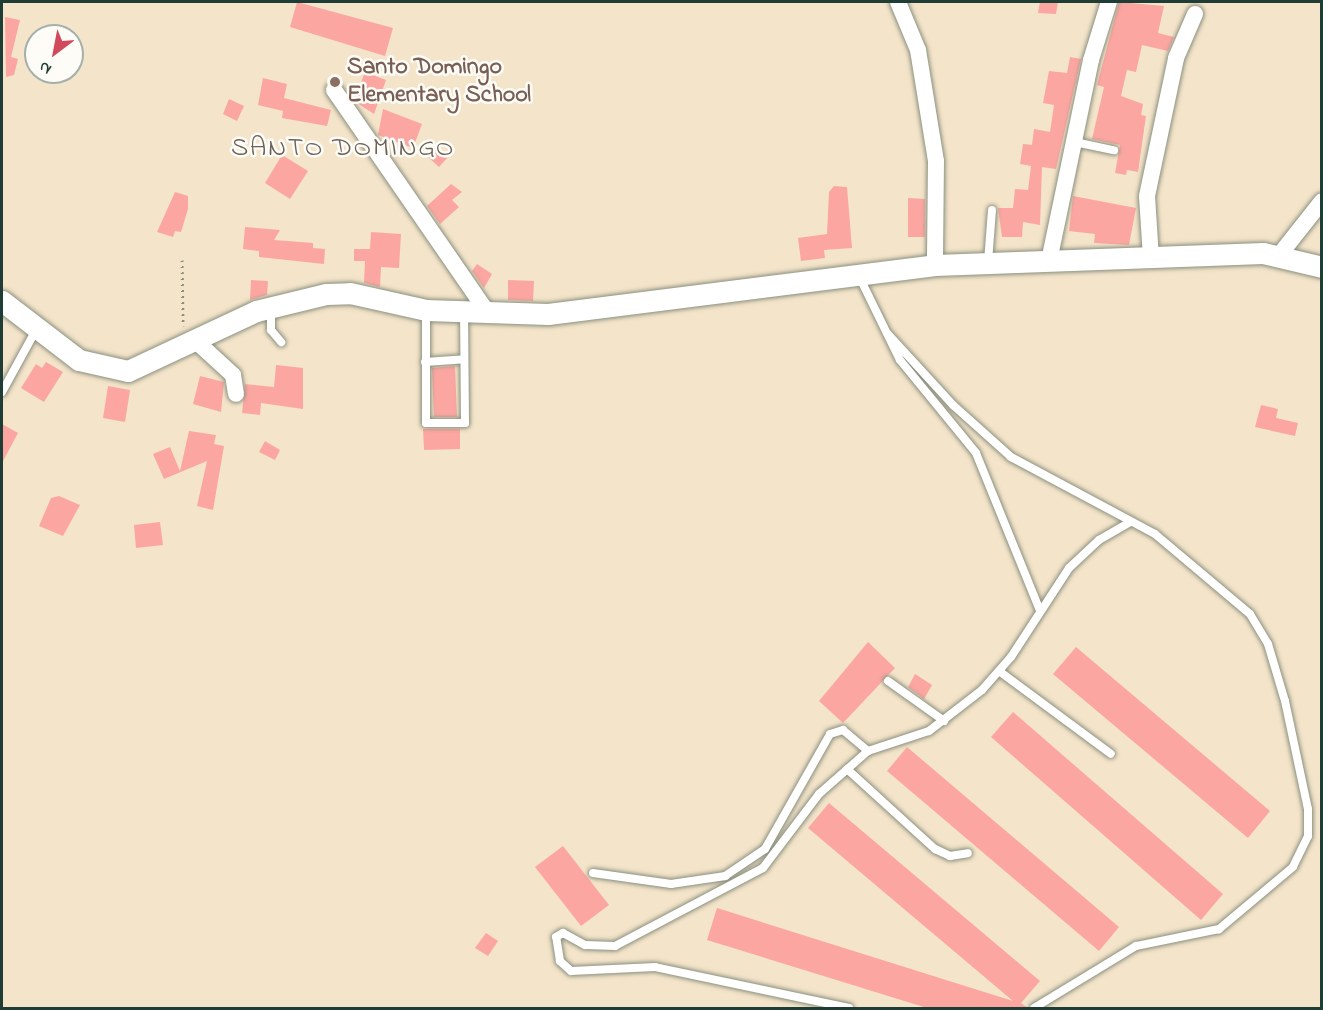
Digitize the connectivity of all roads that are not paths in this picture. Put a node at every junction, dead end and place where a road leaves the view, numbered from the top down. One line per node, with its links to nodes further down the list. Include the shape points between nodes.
1 (898, 2): 13 (street, via 918,50 936,161)
2 (1109, 2): 5 (street)
3 (1195, 14): 10 (street, via 1176,58 1147,196)
4 (334, 90): 20 (street)
5 (1076, 142): 6 (lane); 11 (street)
6 (1114, 150)
7 (1322, 201): 9 (street)
8 (992, 210): 12 (lane)
9 (1281, 253): 10 (street); 14 (street)
10 (1151, 258): 11 (street)
11 (1049, 261): 12 (street)
12 (988, 262): 13 (street)
13 (935, 265): 15 (street)
14 (1322, 267)
15 (858, 273): 20 (street, via 548,314); 22 (lane)
16 (2, 301): 21 (street)
17 (271, 309): 18 (street, via 350,293); 23 (lane, via 271,330); 24 (street, via 217,327)
18 (426, 310): 19 (street); 26 (lane)
19 (464, 313): 20 (street); 25 (lane)
20 (489, 315)
21 (36, 330): 24 (street, via 79,360 128,370); 27 (lane)
22 (887, 333): 29 (lane, via 953,405 1011,457); 30 (lane, via 907,369 976,453 1002,529)
23 (281, 342)
24 (190, 345): 28 (street, via 233,375)
25 (464, 359): 26 (lane); 26 (lane, via 465,423 426,423)
26 (425, 362)
27 (2, 392)
28 (236, 394)
29 (1130, 522): 30 (lane, via 1099,540 1070,568); 40 (lane, via 1155,534 1260,628 1285,701 1308,809 1308,836 1293,867 1219,929 1136,946)
30 (1041, 611): 31 (lane)
31 (999, 671): 33 (lane); 35 (lane)
32 (888, 681): 33 (lane)
33 (944, 721): 34 (lane)
34 (868, 751): 36 (lane); 38 (lane, via 843,730 830,734 765,849 725,876 671,884)
35 (1112, 754)
36 (847, 768): 37 (lane, via 934,849 950,856); 39 (lane, via 819,794 777,853 739,883 615,946 585,945 563,933 555,943 560,961 571,971 655,967)
37 (968, 853)
38 (593, 873)
39 (849, 1008)
40 (1034, 1008)

